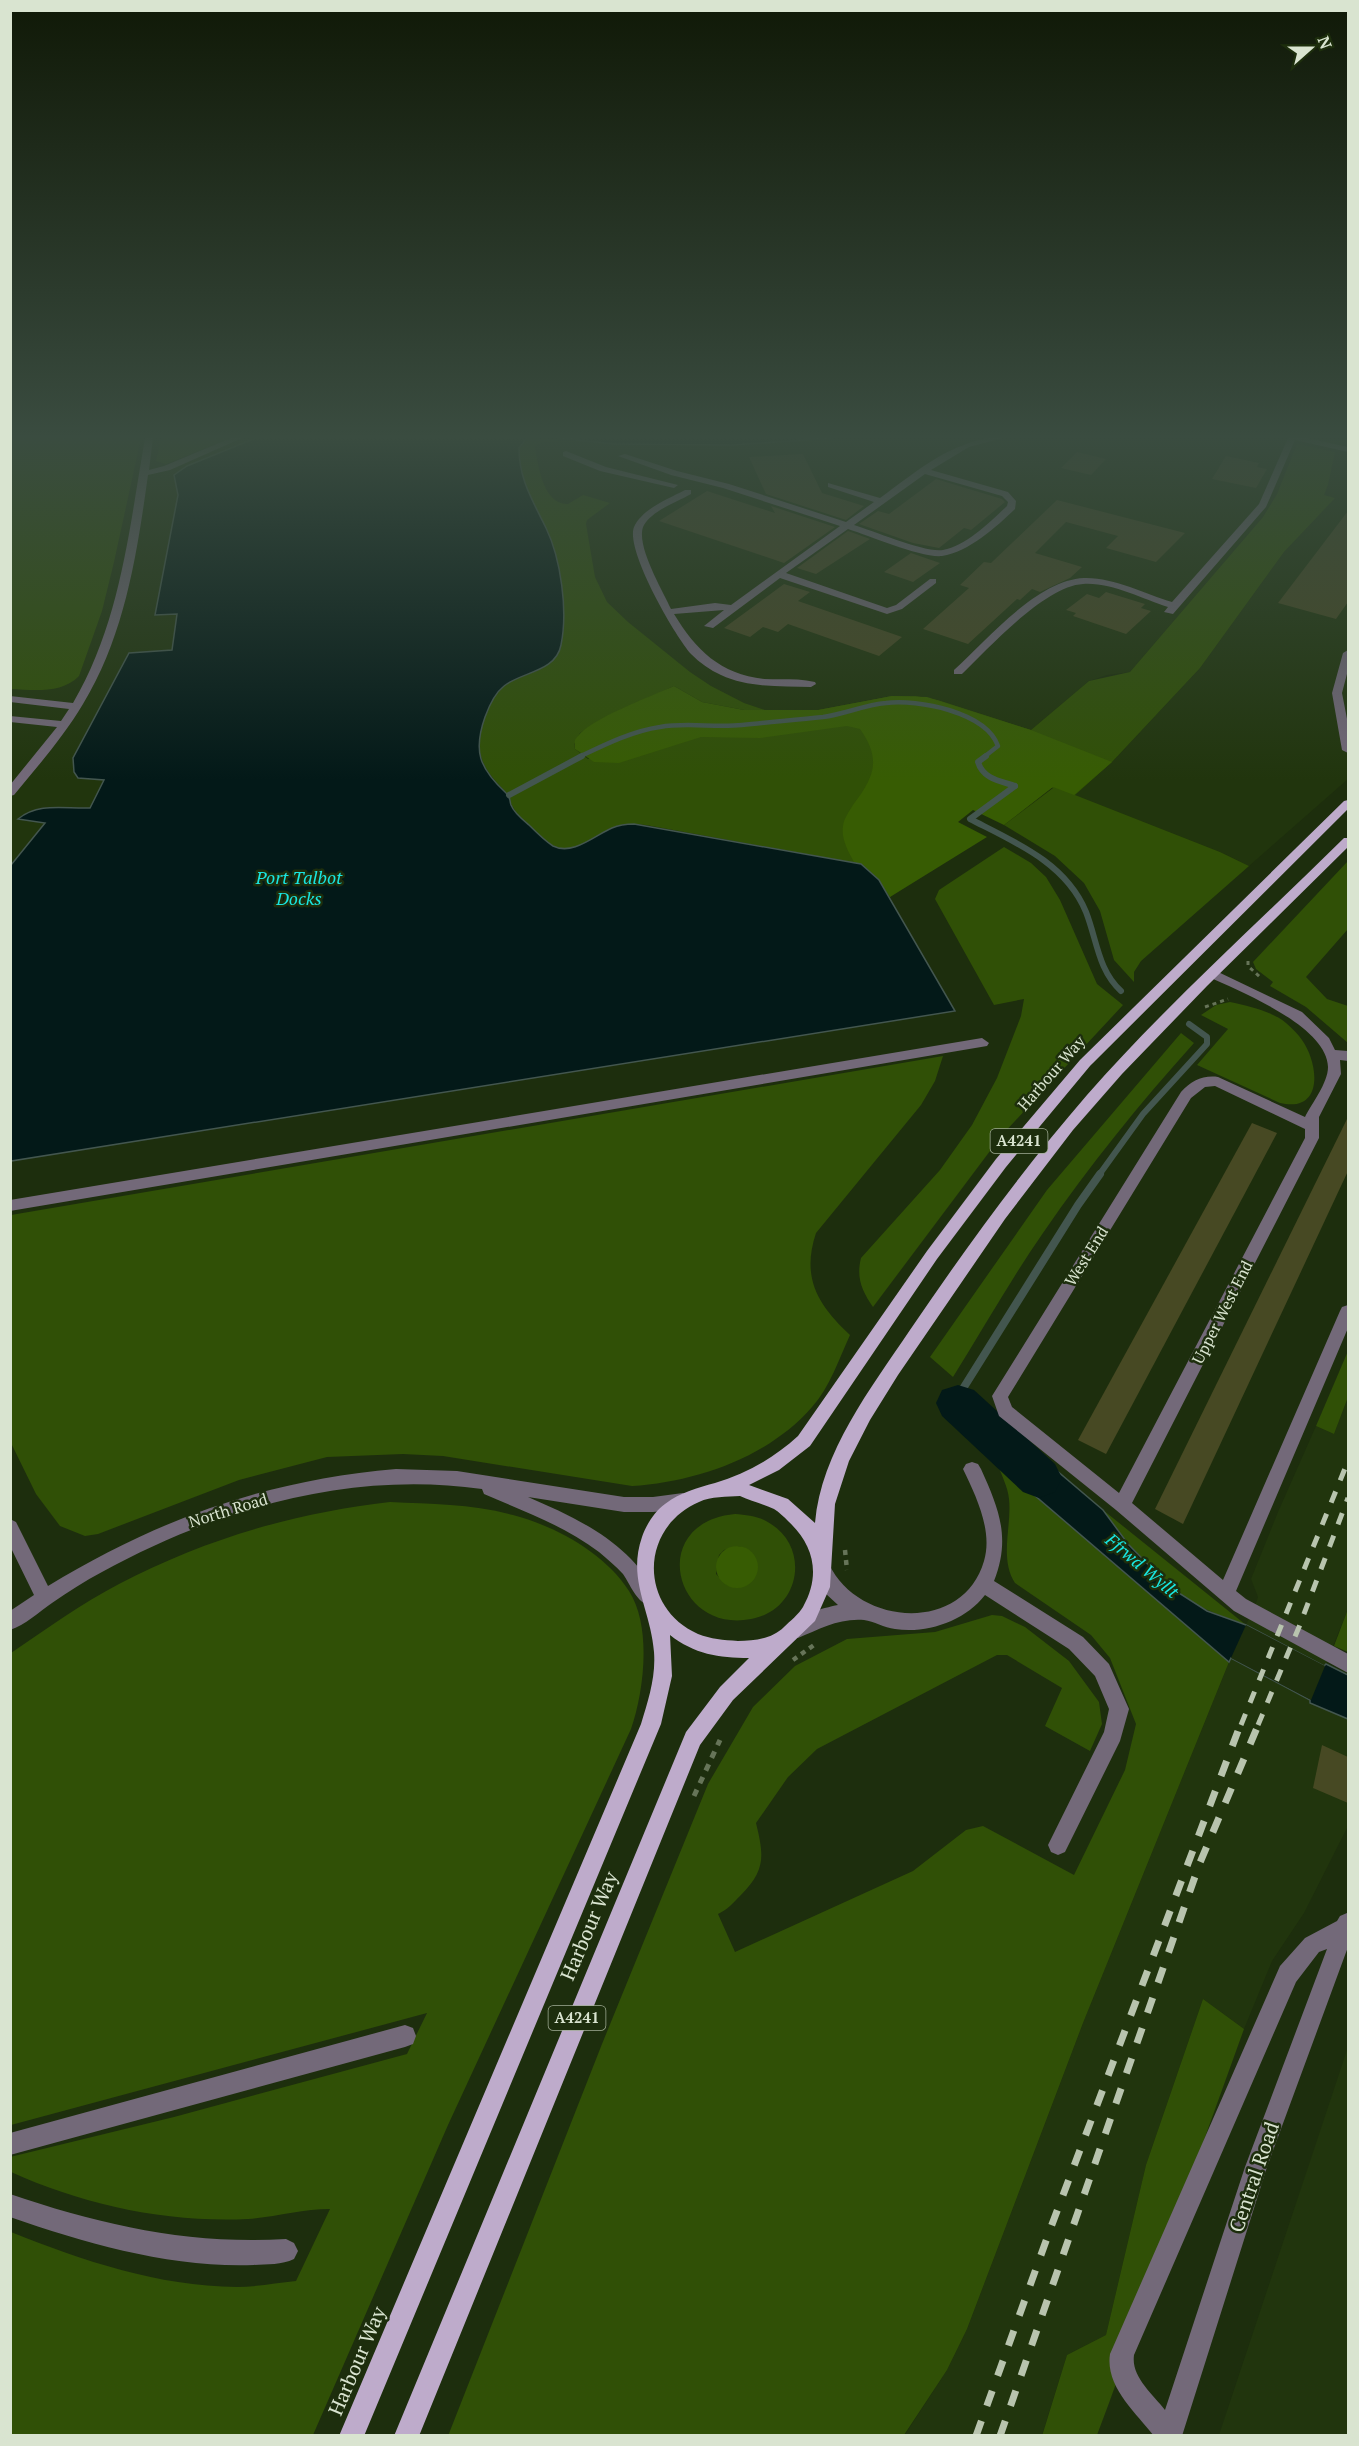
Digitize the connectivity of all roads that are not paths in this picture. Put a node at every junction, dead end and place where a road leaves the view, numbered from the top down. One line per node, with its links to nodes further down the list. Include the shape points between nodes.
1 (128, 552): 15 (street, via 117,613 99,664)
2 (642, 552): 8 (street)
3 (810, 552): 5 (street)
4 (1221, 552): 11 (street, via 1171,609 1090,581 1071,583 1042,597)
5 (779, 574): 6 (street, via 887,610 899,607); 7 (street)
6 (933, 581)
7 (738, 605): 8 (street); 9 (street)
8 (668, 612): 12 (street, via 687,643 725,674 760,683)
9 (709, 626)
10 (1348, 654): 14 (street, via 1338,682)
11 (958, 672)
12 (811, 684)
13 (10, 699): 15 (street)
14 (1343, 702): 18 (street)
15 (76, 707): 17 (street)
16 (10, 719): 17 (street)
17 (63, 724): 19 (street)
18 (1348, 750)
19 (10, 794)
20 (1348, 803): 31 (main road, Harbour Way / A4241, via 1085,1063 1001,1162 804,1441 778,1464)
21 (1348, 842): 22 (main road, A4241)
22 (1214, 974): 24 (street, via 1308,1023); 35 (main road, A4241, via 1117,1071 1052,1149 984,1235 897,1361 846,1449 830,1485 823,1518)
23 (982, 1043): 27 (street)
24 (1333, 1054): 25 (street); 26 (street, Upper West End, via 1334,1074)
25 (1348, 1056)
26 (1312, 1122): 33 (street, Upper West End, via 1312,1138); 33 (street, West End, via 1218,1082 1203,1082 1190,1090 1002,1391 1003,1407 1014,1418)
27 (10, 1206)
28 (1348, 1311): 37 (street)
29 (972, 1469): 36 (street, via 984,1494 994,1541 993,1560)
30 (469, 1480): 32 (street, North Road, via 621,1504 662,1506); 38 (street, North Road, via 437,1476 355,1479 320,1484 234,1507 180,1525); 39 (street, via 556,1519 618,1556)
31 (716, 1490): 32 (main road, A4241); 35 (main road, A4241, via 740,1489 785,1504 806,1524 817,1543)
32 (683, 1502): 39 (main road, A4241, via 662,1519 646,1548 644,1575)
33 (1122, 1505): 37 (street, West End)
34 (10, 1527): 38 (street)
35 (823, 1568): 40 (street, via 831,1588); 42 (main road, A4241, via 816,1604)
36 (984, 1584): 40 (street, via 963,1606 925,1621 890,1622); 44 (street, via 1076,1643 1102,1670 1119,1709 1113,1734)
37 (1226, 1594): 43 (street, West End, via 1251,1612)
38 (44, 1597): 41 (street, North Road)
39 (651, 1602): 42 (main road, A4241, via 676,1631 717,1649 758,1648); 51 (main road, Harbour Way / A4241, via 665,1652 663,1686 651,1724)
40 (872, 1616): 42 (street, via 844,1611 829,1614)
41 (10, 1622)
42 (793, 1632): 52 (main road, Harbour Way / A4241, via 727,1690 693,1739)
43 (1348, 1664)
44 (1058, 1845)
45 (1347, 1924): 50 (street, Central Road, via 1256,2167); 50 (street, via 1312,1945 1288,1974 1122,2354 1120,2367 1128,2384)
46 (405, 2036): 47 (street)
47 (10, 2144)
48 (10, 2205): 49 (street, via 156,2245 232,2253)
49 (286, 2251)
50 (1169, 2435)
51 (351, 2436)
52 (406, 2436)

